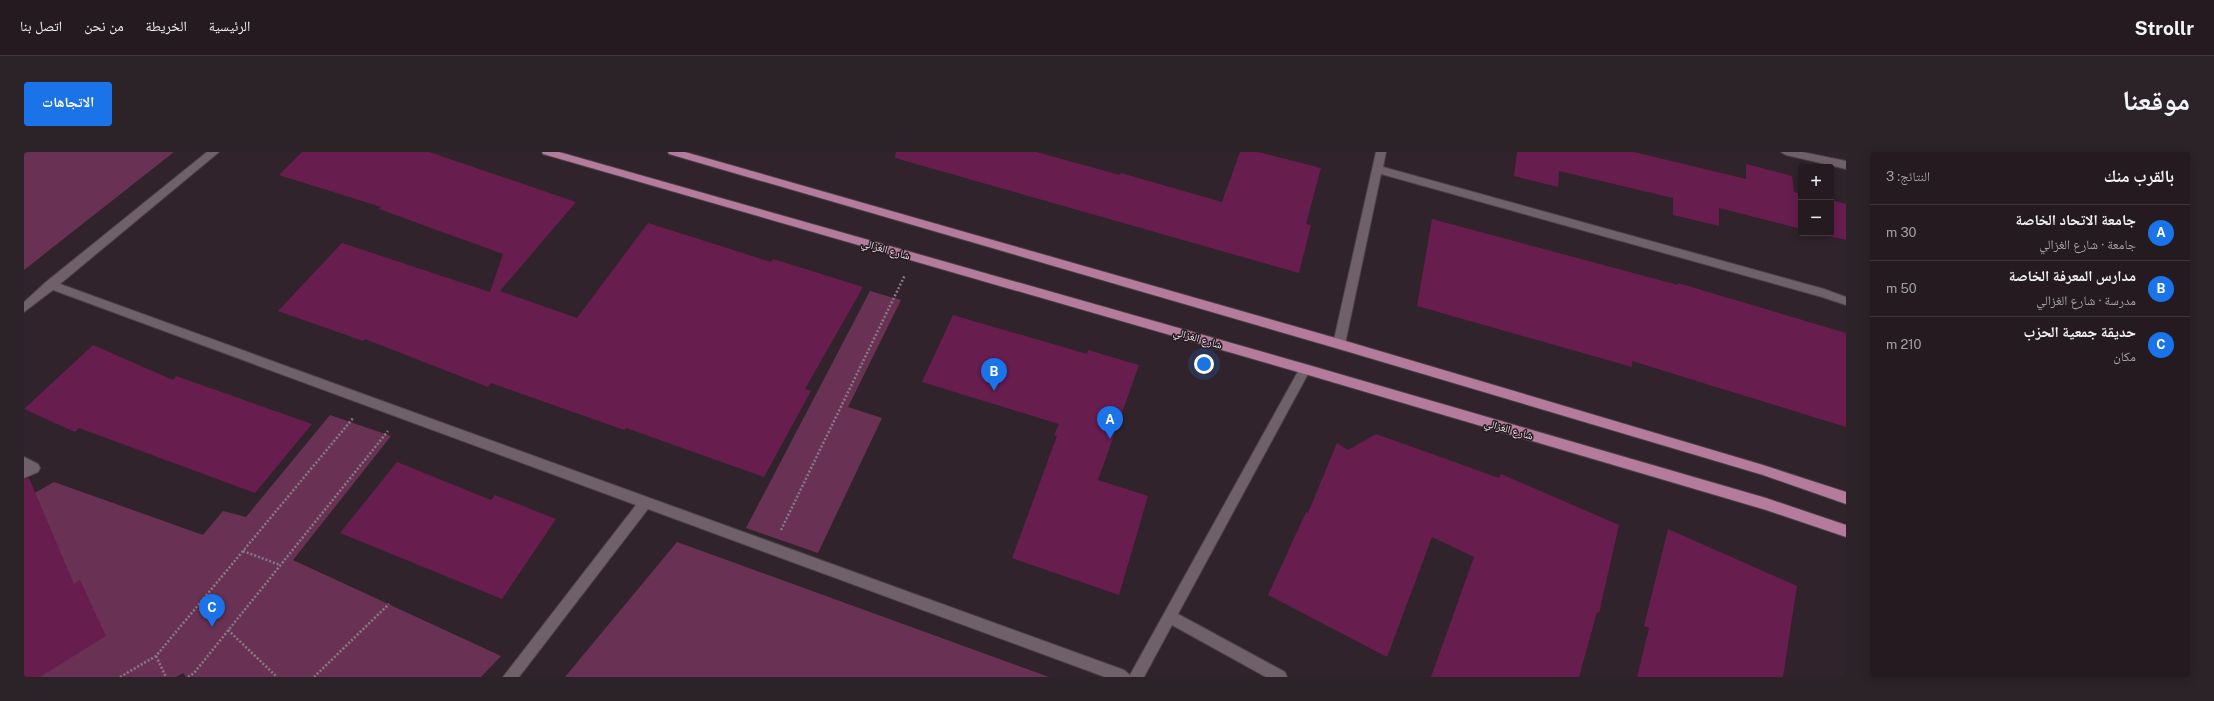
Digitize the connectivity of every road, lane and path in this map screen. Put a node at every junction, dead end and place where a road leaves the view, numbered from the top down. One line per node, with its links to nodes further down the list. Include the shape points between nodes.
1 (214, 152): 9 (street)
2 (547, 152): 8 (main road, شارع الغزالي)
3 (673, 152): 12 (main road)
4 (1381, 152): 7 (street)
5 (1786, 152): 6 (street)
6 (1846, 165)
7 (1378, 169): 10 (street); 12 (street)
8 (914, 257): 13 (main road, شارع الغزالي); 21 (path)
9 (50, 285): 11 (street); 14 (street)
10 (1846, 301)
11 (24, 308)
12 (1339, 344): 18 (main road, via 1763,470)
13 (1305, 368): 20 (main road, شارع الغزالي, via 1766,504); 25 (street)
14 (367, 401): 15 (street); 22 (path)
15 (401, 414): 19 (street); 23 (path)
16 (24, 462): 17 (street, via 34,468)
17 (24, 474)
18 (1846, 498)
19 (645, 503): 21 (street); 33 (street)
20 (1846, 531)
21 (771, 549): 34 (street)
22 (243, 551): 23 (path); 27 (path)
23 (280, 566): 26 (path)
24 (389, 604): 32 (path)
25 (1169, 616): 35 (street); 36 (street)
26 (228, 630): 30 (path); 31 (path)
27 (156, 656): 28 (path); 29 (path)
28 (120, 677)
29 (166, 677)
30 (188, 677)
31 (277, 677)
32 (314, 677)
33 (510, 677)
34 (1124, 677)
35 (1136, 677)
36 (1280, 677)

